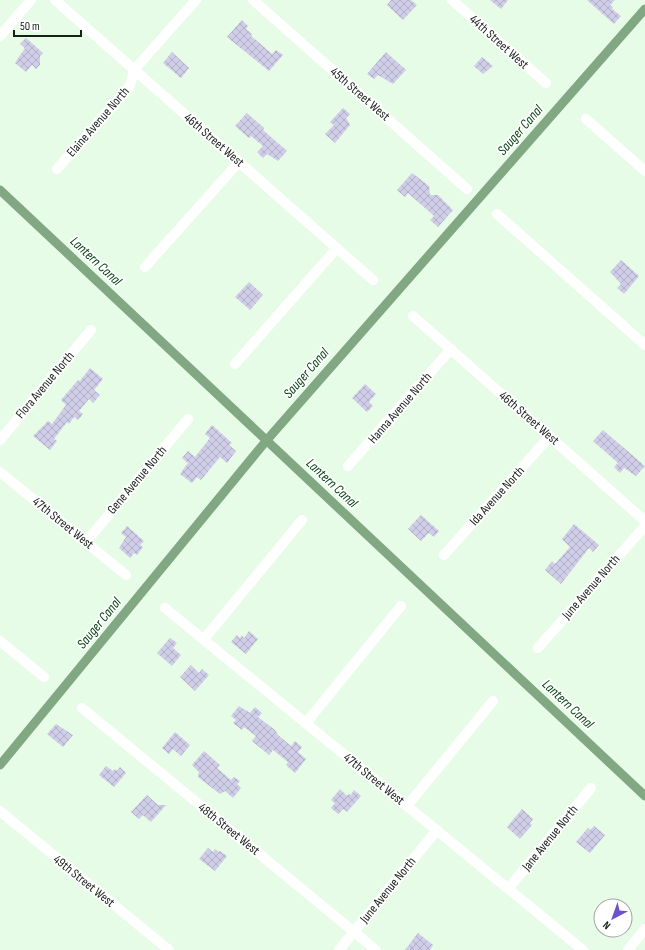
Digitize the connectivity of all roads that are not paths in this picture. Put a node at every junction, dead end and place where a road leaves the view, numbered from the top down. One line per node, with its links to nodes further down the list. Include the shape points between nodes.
1 (31, 0): 6 (street)
2 (55, 0): 7 (street, 46th Street West)
3 (196, 0): 7 (street, Elaine Avenue North)
4 (253, 0): 13 (street, 45th Street West)
5 (452, 0): 8 (street, 44th Street West)
6 (0, 36)
7 (134, 70): 10 (street, 46th Street West); 11 (street, Elaine Avenue North, via 130,86)
8 (546, 83)
9 (586, 119): 12 (street)
10 (239, 162): 15 (street, 46th Street West); 16 (street)
11 (57, 169)
12 (645, 171)
13 (467, 189)
14 (497, 214): 20 (street)
15 (337, 248): 17 (street, 46th Street West); 22 (street)
16 (145, 267)
17 (373, 280)
18 (413, 316): 21 (street, 46th Street West)
19 (91, 330): 25 (street, Flora Avenue North)
20 (645, 345)
21 (451, 350): 24 (street, 46th Street West); 26 (street, Hanna Avenue North)
22 (235, 364)
23 (188, 419): 31 (street, Gene Avenue North)
24 (550, 436): 29 (street, 46th Street West); 32 (street, Ida Avenue North)
25 (0, 440)
26 (348, 466)
27 (0, 472): 31 (street, 47th Street West)
28 (302, 520): 36 (street)
29 (645, 521)
30 (645, 526): 38 (street, June Avenue North)
31 (86, 542): 33 (street, 47th Street West)
32 (444, 555)
33 (126, 575)
34 (401, 606): 42 (street)
35 (166, 608): 36 (street, 47th Street West)
36 (204, 639): 42 (street, 47th Street West)
37 (0, 641): 39 (street)
38 (538, 648)
39 (44, 677)
40 (493, 701): 44 (street)
41 (82, 708): 49 (street, 48th Street West)
42 (306, 722): 44 (street, 47th Street West)
43 (591, 788): 47 (street, Jane Avenue North)
44 (407, 806): 46 (street, 47th Street West)
45 (0, 811): 50 (street, 49th Street West)
46 (437, 830): 47 (street, 47th Street West); 49 (street, June Avenue North)
47 (508, 889): 53 (street, 47th Street West)
48 (645, 929): 54 (street)
49 (354, 932): 51 (street, June Avenue North); 52 (street, 48th Street West)
50 (169, 950)
51 (339, 950)
52 (376, 950)
53 (583, 950)
54 (628, 950)

